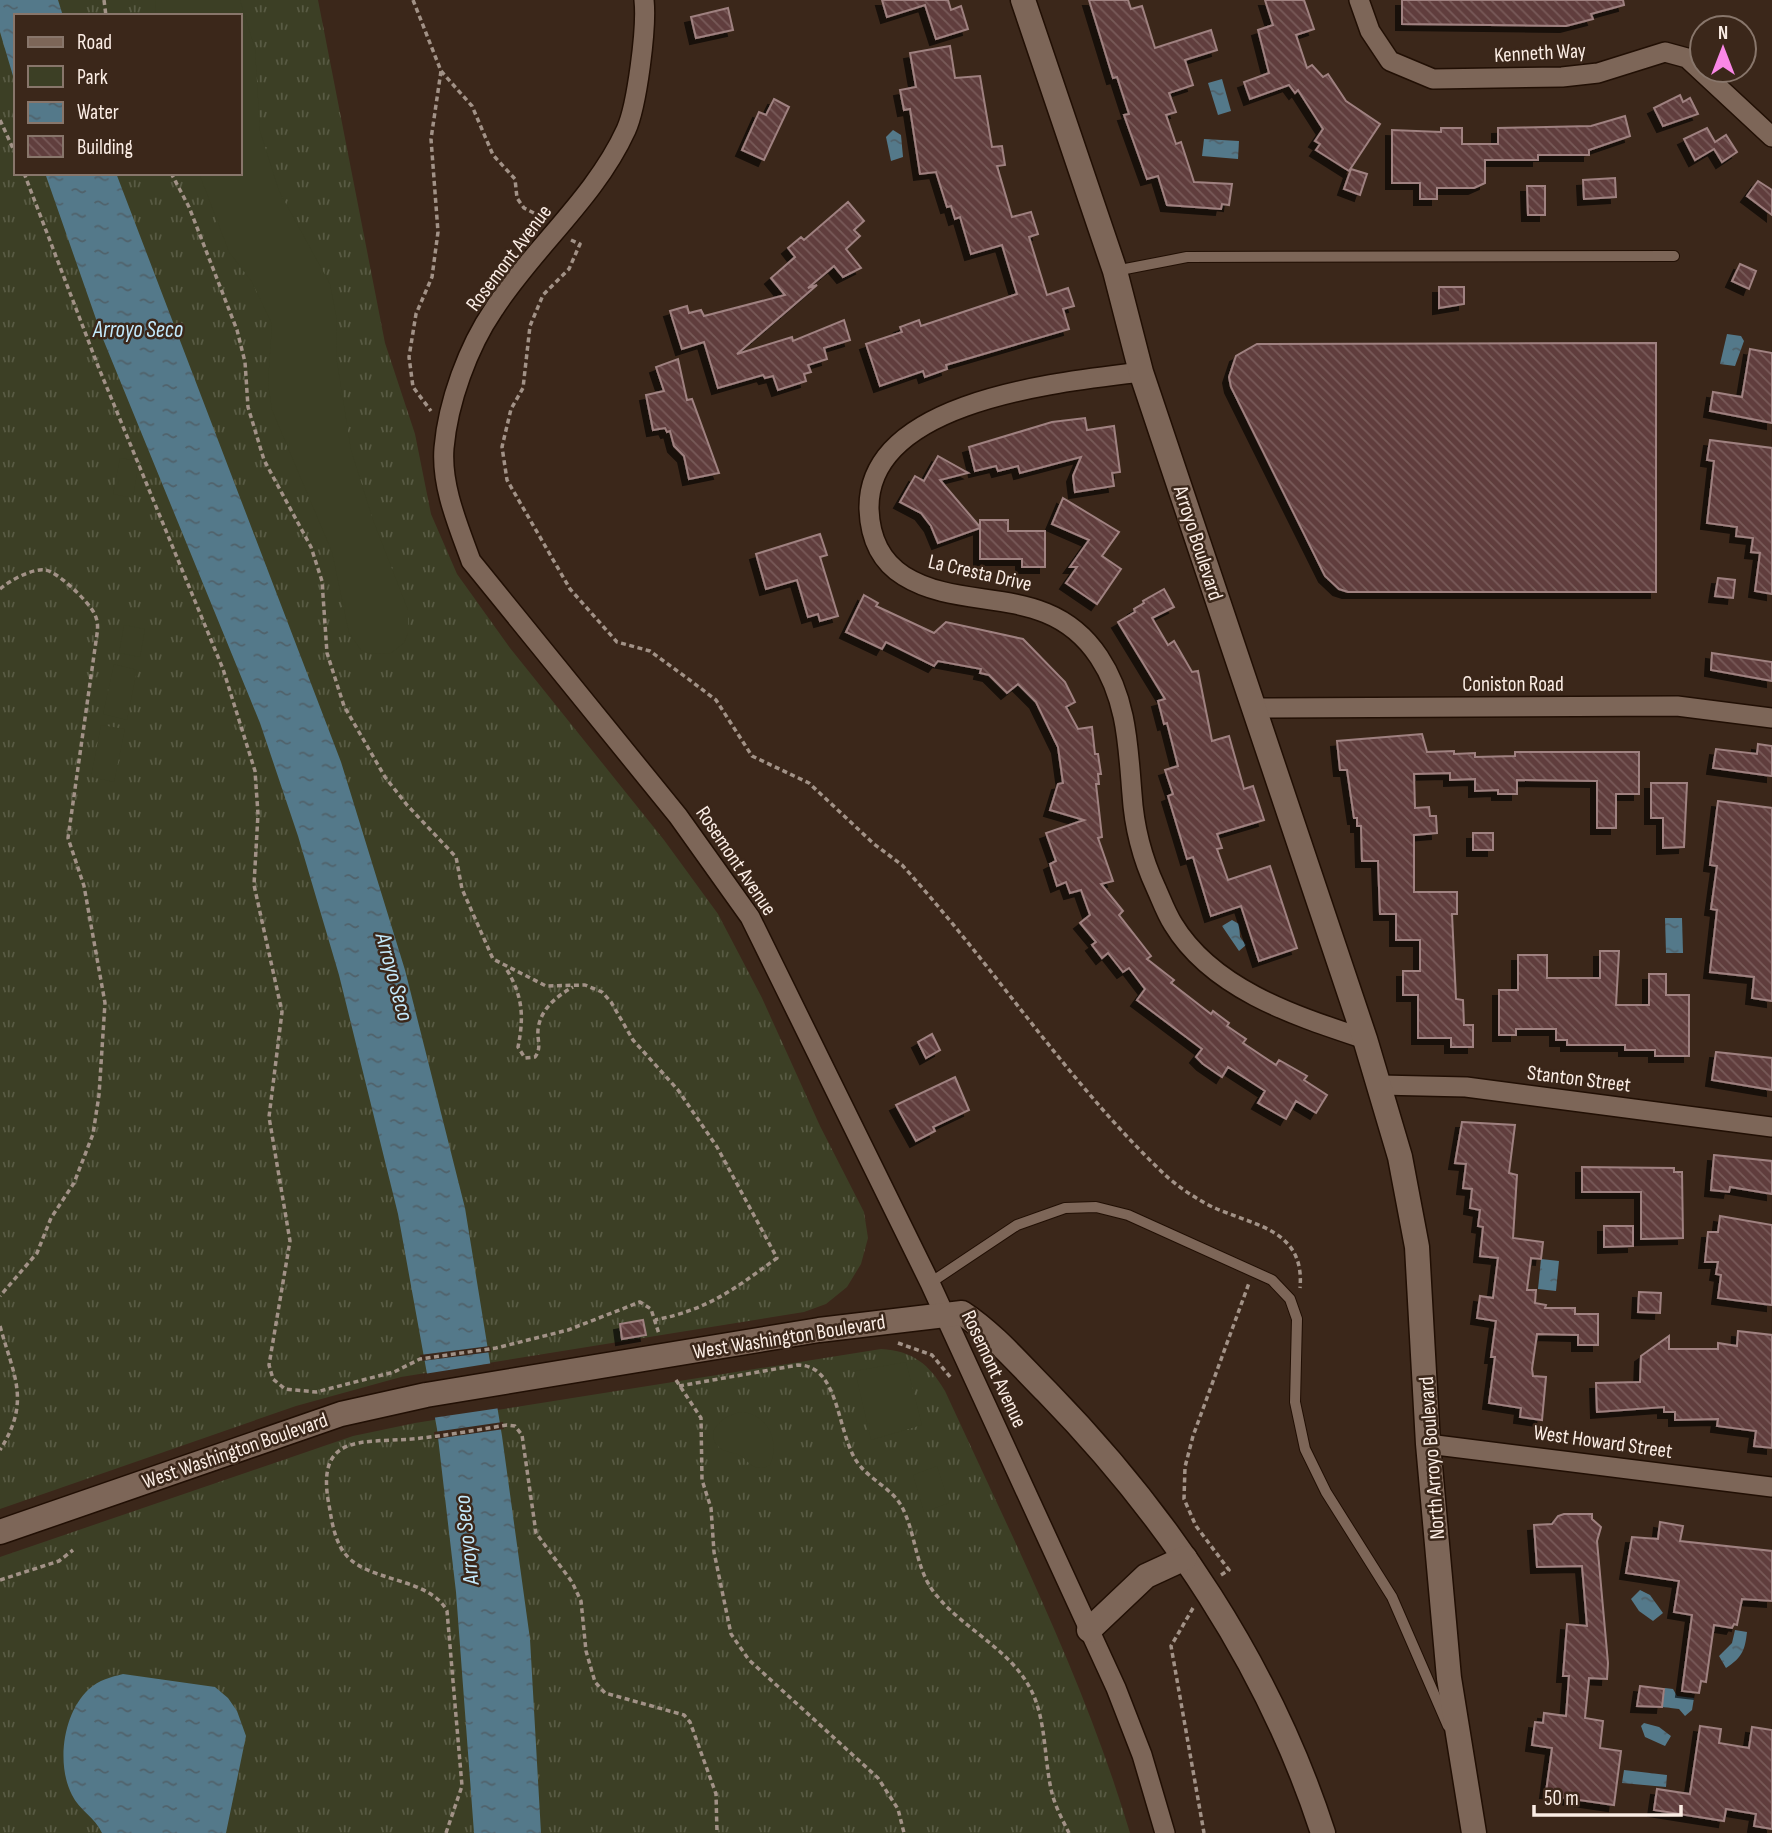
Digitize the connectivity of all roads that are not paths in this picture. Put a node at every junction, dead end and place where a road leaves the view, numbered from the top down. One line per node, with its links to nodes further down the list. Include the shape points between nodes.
1 (644, 0): 13 (street, Rosemont Avenue, via 646,25 627,129 595,181 493,309 466,367 444,449 454,514 471,561 678,816 750,917)
2 (1023, 0): 6 (street, Arroyo Boulevard)
3 (1359, 0): 4 (street, Kenneth Way, via 1370,31 1390,61 1433,79 1574,76 1665,52 1687,58)
4 (1772, 137)
5 (1674, 256): 6 (lane, via 1187,257)
6 (1115, 271): 7 (street, Arroyo Boulevard)
7 (1141, 372): 8 (street, Arroyo Boulevard); 10 (street, La Cresta Drive, via 1005,393 931,421 885,458 874,475 869,509 875,545 887,564 906,577 934,589 1025,606 1079,634 1104,665 1120,700 1139,843 1173,924 1195,953 1226,978 1270,1004)
8 (1253, 708): 9 (street, Coniston Road, via 1677,706); 10 (street, Arroyo Boulevard)
9 (1772, 718)
10 (1365, 1039): 11 (street, Arroyo Boulevard)
11 (1380, 1085): 12 (street, Stanton Street, via 1466,1087); 15 (street, North Arroyo Boulevard, via 1418,1247)
12 (1772, 1127)
13 (930, 1283): 14 (street, Rosemont Avenue); 20 (lane, via 1017,1224 1065,1208 1097,1207 1128,1215 1272,1280 1290,1299 1297,1319 1295,1402 1305,1449 1326,1492 1392,1597)
14 (943, 1314): 17 (street, West Washington Boulevard, via 426,1395 341,1414); 18 (street, West Washington Boulevard, via 962,1313 1002,1347 1130,1484); 19 (street, Rosemont Avenue)
15 (1428, 1444): 16 (street, West Howard Street); 20 (street, North Arroyo Boulevard)
16 (1772, 1487)
17 (0, 1532)
18 (1185, 1558): 19 (street, via 1146,1576); 22 (street, West Washington Boulevard, via 1208,1589 1268,1697)
19 (1089, 1630): 21 (street, Rosemont Avenue, via 1142,1755)
20 (1458, 1745): 23 (street, North Arroyo Boulevard)
21 (1165, 1833)
22 (1322, 1833)
23 (1474, 1833)

